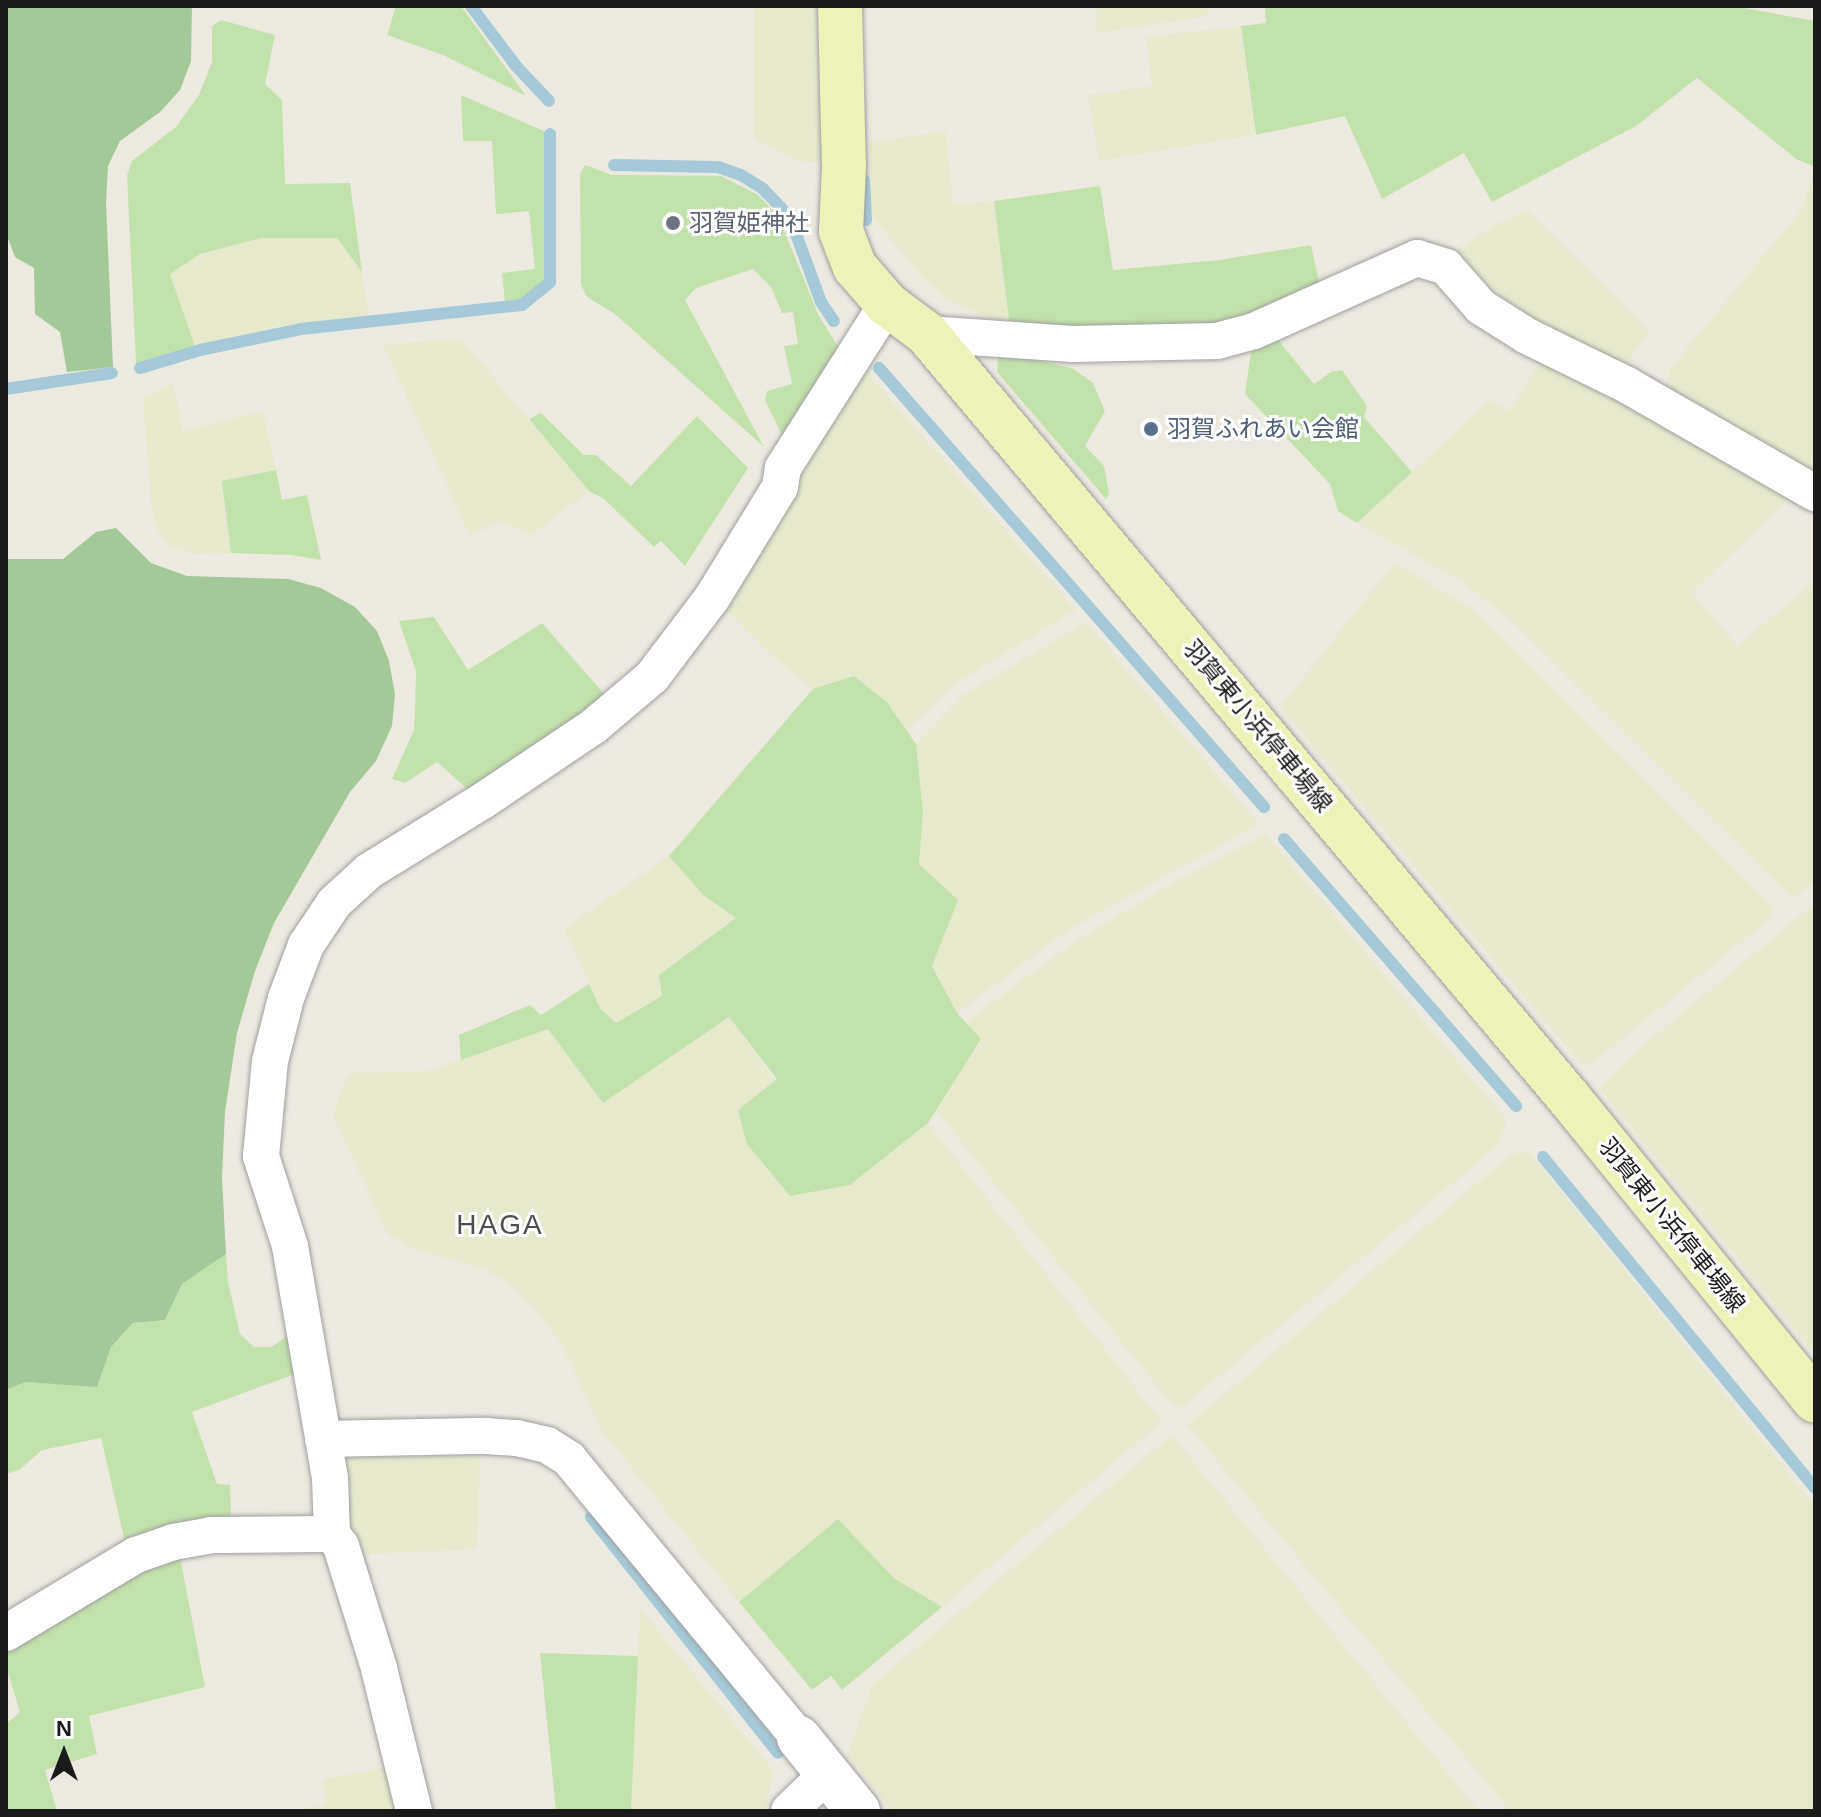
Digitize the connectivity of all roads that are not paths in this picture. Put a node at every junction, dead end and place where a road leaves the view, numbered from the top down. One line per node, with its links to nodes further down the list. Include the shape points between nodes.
1 (840, 6): 2 (main road, 羽賀東小浜停車場線, via 841,231 855,267)
2 (887, 304): 3 (main road, 羽賀東小浜停車場線); 6 (street, via 783,468 780,487 712,598 652,677 582,734 369,871 334,903 306,945 270,1061 261,1156 290,1246)
3 (927, 334): 4 (street, via 1073,344 1217,341 1254,331 1417,258 1446,267 1481,307 1527,336 1627,385); 5 (main road, 羽賀東小浜停車場線, via 1549,1074)
4 (1815, 493)
5 (1815, 1401)
6 (323, 1439): 7 (street); 9 (street, via 486,1436 547,1445 569,1459)
7 (332, 1534): 8 (street, via 211,1535 173,1542 136,1555); 11 (street, via 341,1546 379,1668)
8 (6, 1633)
9 (799, 1738): 10 (street)
10 (827, 1774): 12 (street); 13 (street)
11 (414, 1811)
12 (789, 1811)
13 (858, 1811)

